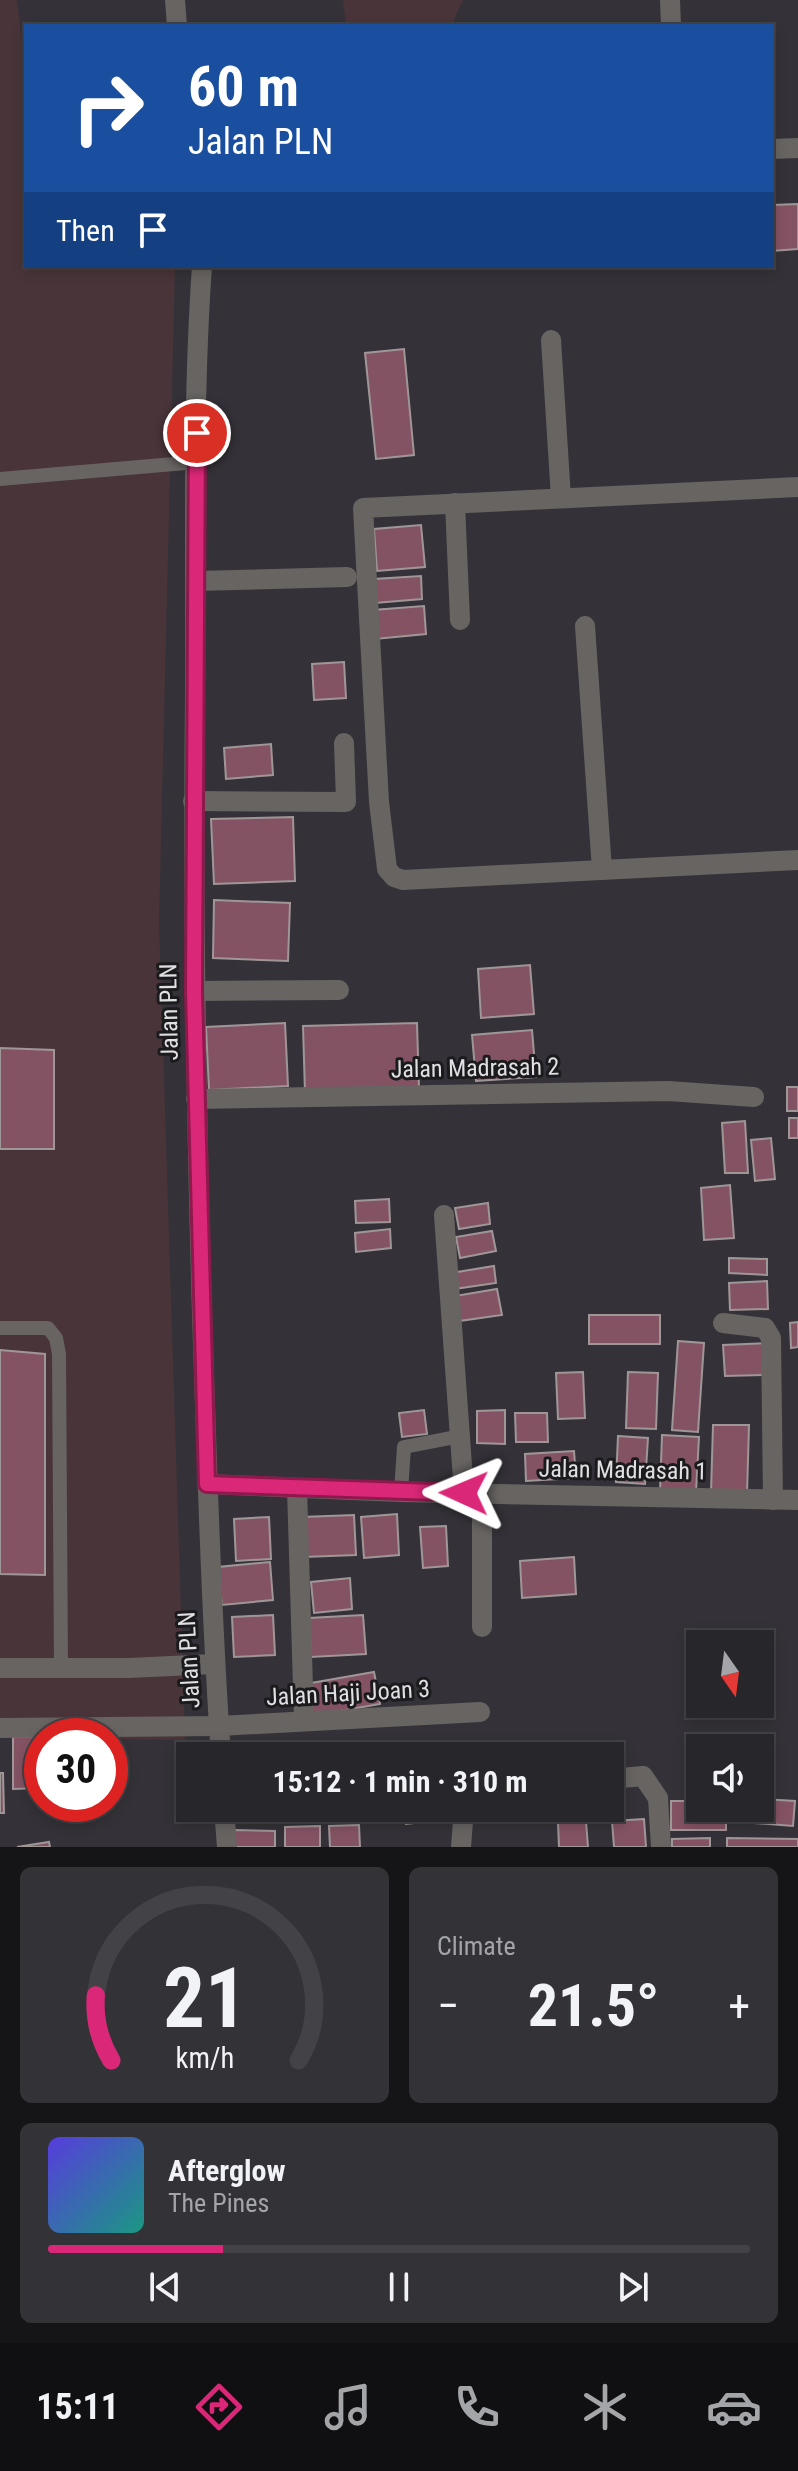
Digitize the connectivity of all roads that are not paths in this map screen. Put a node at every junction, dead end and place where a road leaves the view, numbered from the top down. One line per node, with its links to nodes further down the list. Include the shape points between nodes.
1 (175, 0): 3 (street)
2 (670, 0): 4 (street)
3 (177, 24)
4 (671, 24)
5 (798, 148): 6 (street)
6 (774, 149)
7 (202, 268): 9 (street, Jalan PLN)
8 (551, 340): 12 (street)
9 (197, 462): 10 (lane); 15 (street, Jalan PLN)
10 (0, 479)
11 (798, 487): 12 (street)
12 (561, 498): 13 (street)
13 (455, 503): 16 (street); 21 (street, via 363,508 387,869 403,880)
14 (347, 577): 15 (street)
15 (196, 581): 19 (street, Jalan PLN)
16 (460, 620)
17 (585, 626): 21 (street)
18 (344, 743): 19 (street, via 346,802)
19 (193, 801): 23 (street, Jalan PLN)
20 (798, 860): 21 (street)
21 (602, 870)
22 (339, 990): 23 (street)
23 (194, 991): 25 (street, Jalan PLN)
24 (754, 1097): 25 (street, Jalan Madrasah 2, via 668,1091)
25 (196, 1099): 30 (street, Jalan PLN)
26 (444, 1215): 29 (street)
27 (723, 1323): 34 (street, via 765,1328 771,1338)
28 (0, 1328): 39 (lane, via 48,1328 59,1354)
29 (461, 1436): 32 (lane, via 404,1447); 33 (street)
30 (207, 1484): 31 (street, Jalan Madrasah 1); 37 (street, Jalan PLN)
31 (297, 1488): 32 (street, Jalan Madrasah 1); 41 (street)
32 (401, 1492): 33 (street, Jalan Madrasah 1)
33 (473, 1493): 34 (street, Jalan Madrasah 1); 36 (street)
34 (773, 1500): 35 (street, Jalan Madrasah 1)
35 (798, 1500)
36 (482, 1627)
37 (214, 1664): 39 (street); 42 (street, Jalan PLN)
38 (0, 1668): 39 (street)
39 (61, 1668)
40 (480, 1712): 41 (street, Jalan Haji Joan 3)
41 (304, 1720): 42 (street, Jalan Haji Joan 3)
42 (219, 1726): 43 (street, Jalan Haji Joan 3); 44 (street, Jalan PLN)
43 (0, 1728)
44 (220, 1742)
45 (624, 1778): 50 (street, via 643,1776 658,1798)
46 (225, 1822): 48 (street)
47 (463, 1822): 49 (street)
48 (227, 1847)
49 (461, 1847)
50 (661, 1847)

